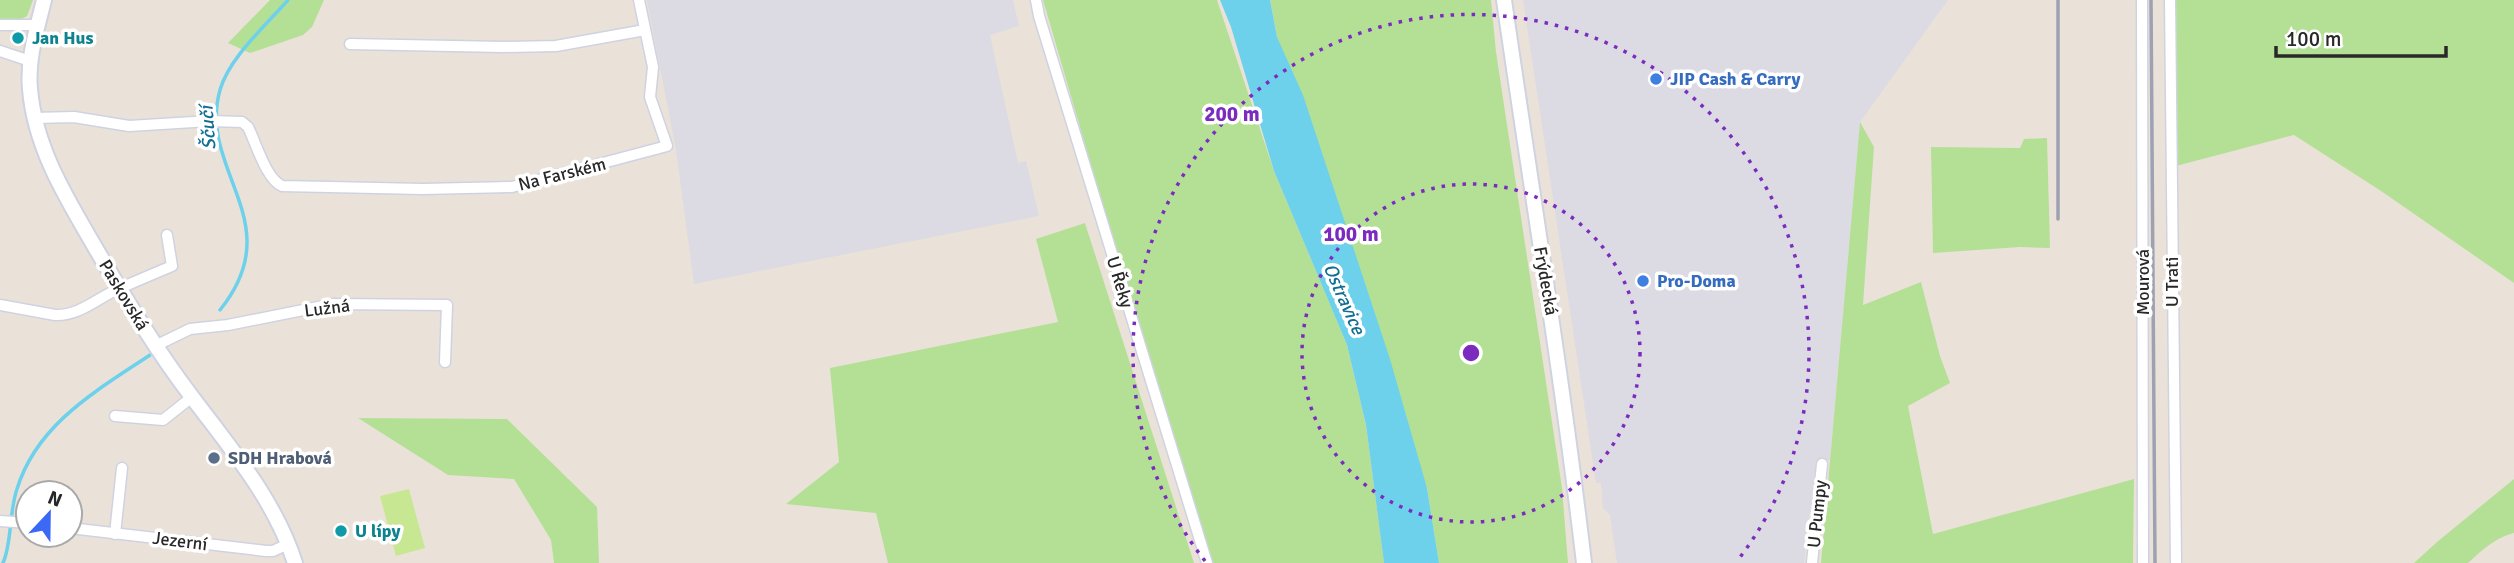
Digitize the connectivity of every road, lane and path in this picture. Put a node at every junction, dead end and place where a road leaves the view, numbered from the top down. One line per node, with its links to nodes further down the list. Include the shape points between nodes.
1 (44, 0): 8 (main road, Paskovská)
2 (639, 0): 9 (street)
3 (1036, 0): 27 (street, U Řeky)
4 (1504, 0): 28 (main road, Frýdecká)
5 (2142, 0): 30 (street, Mourová)
6 (2170, 0): 31 (street, U Trati)
7 (0, 25): 8 (street)
8 (38, 25): 12 (main road, Paskovská)
9 (645, 30): 10 (street, via 556,46); 13 (street, Na Farském, via 653,67 650,97 667,146 513,187 282,186 270,175 242,122 129,126 74,117)
10 (350, 44)
11 (0, 51): 12 (street)
12 (30, 61): 13 (main road, Paskovská)
13 (34, 118): 15 (main road, Paskovská, via 53,171)
14 (167, 234): 15 (street, via 172,266)
15 (120, 289): 16 (street, via 64,316); 17 (main road, Paskovská)
16 (0, 305)
17 (155, 346): 18 (street, Lužná, via 190,329 333,304 447,305); 19 (main road, Paskovská)
18 (445, 362)
19 (192, 397): 20 (street, via 163,420); 25 (main road, Paskovská, via 249,474)
20 (115, 416)
21 (1822, 464): 29 (street, U Pumpy)
22 (122, 468): 24 (street)
23 (84, 530): 24 (street, Jezerní)
24 (115, 534): 25 (street, Jezerní, via 265,551)
25 (288, 544): 26 (main road, Paskovská)
26 (295, 563)
27 (1207, 563)
28 (1584, 563)
29 (1812, 563)
30 (2143, 563)
31 (2176, 563)

